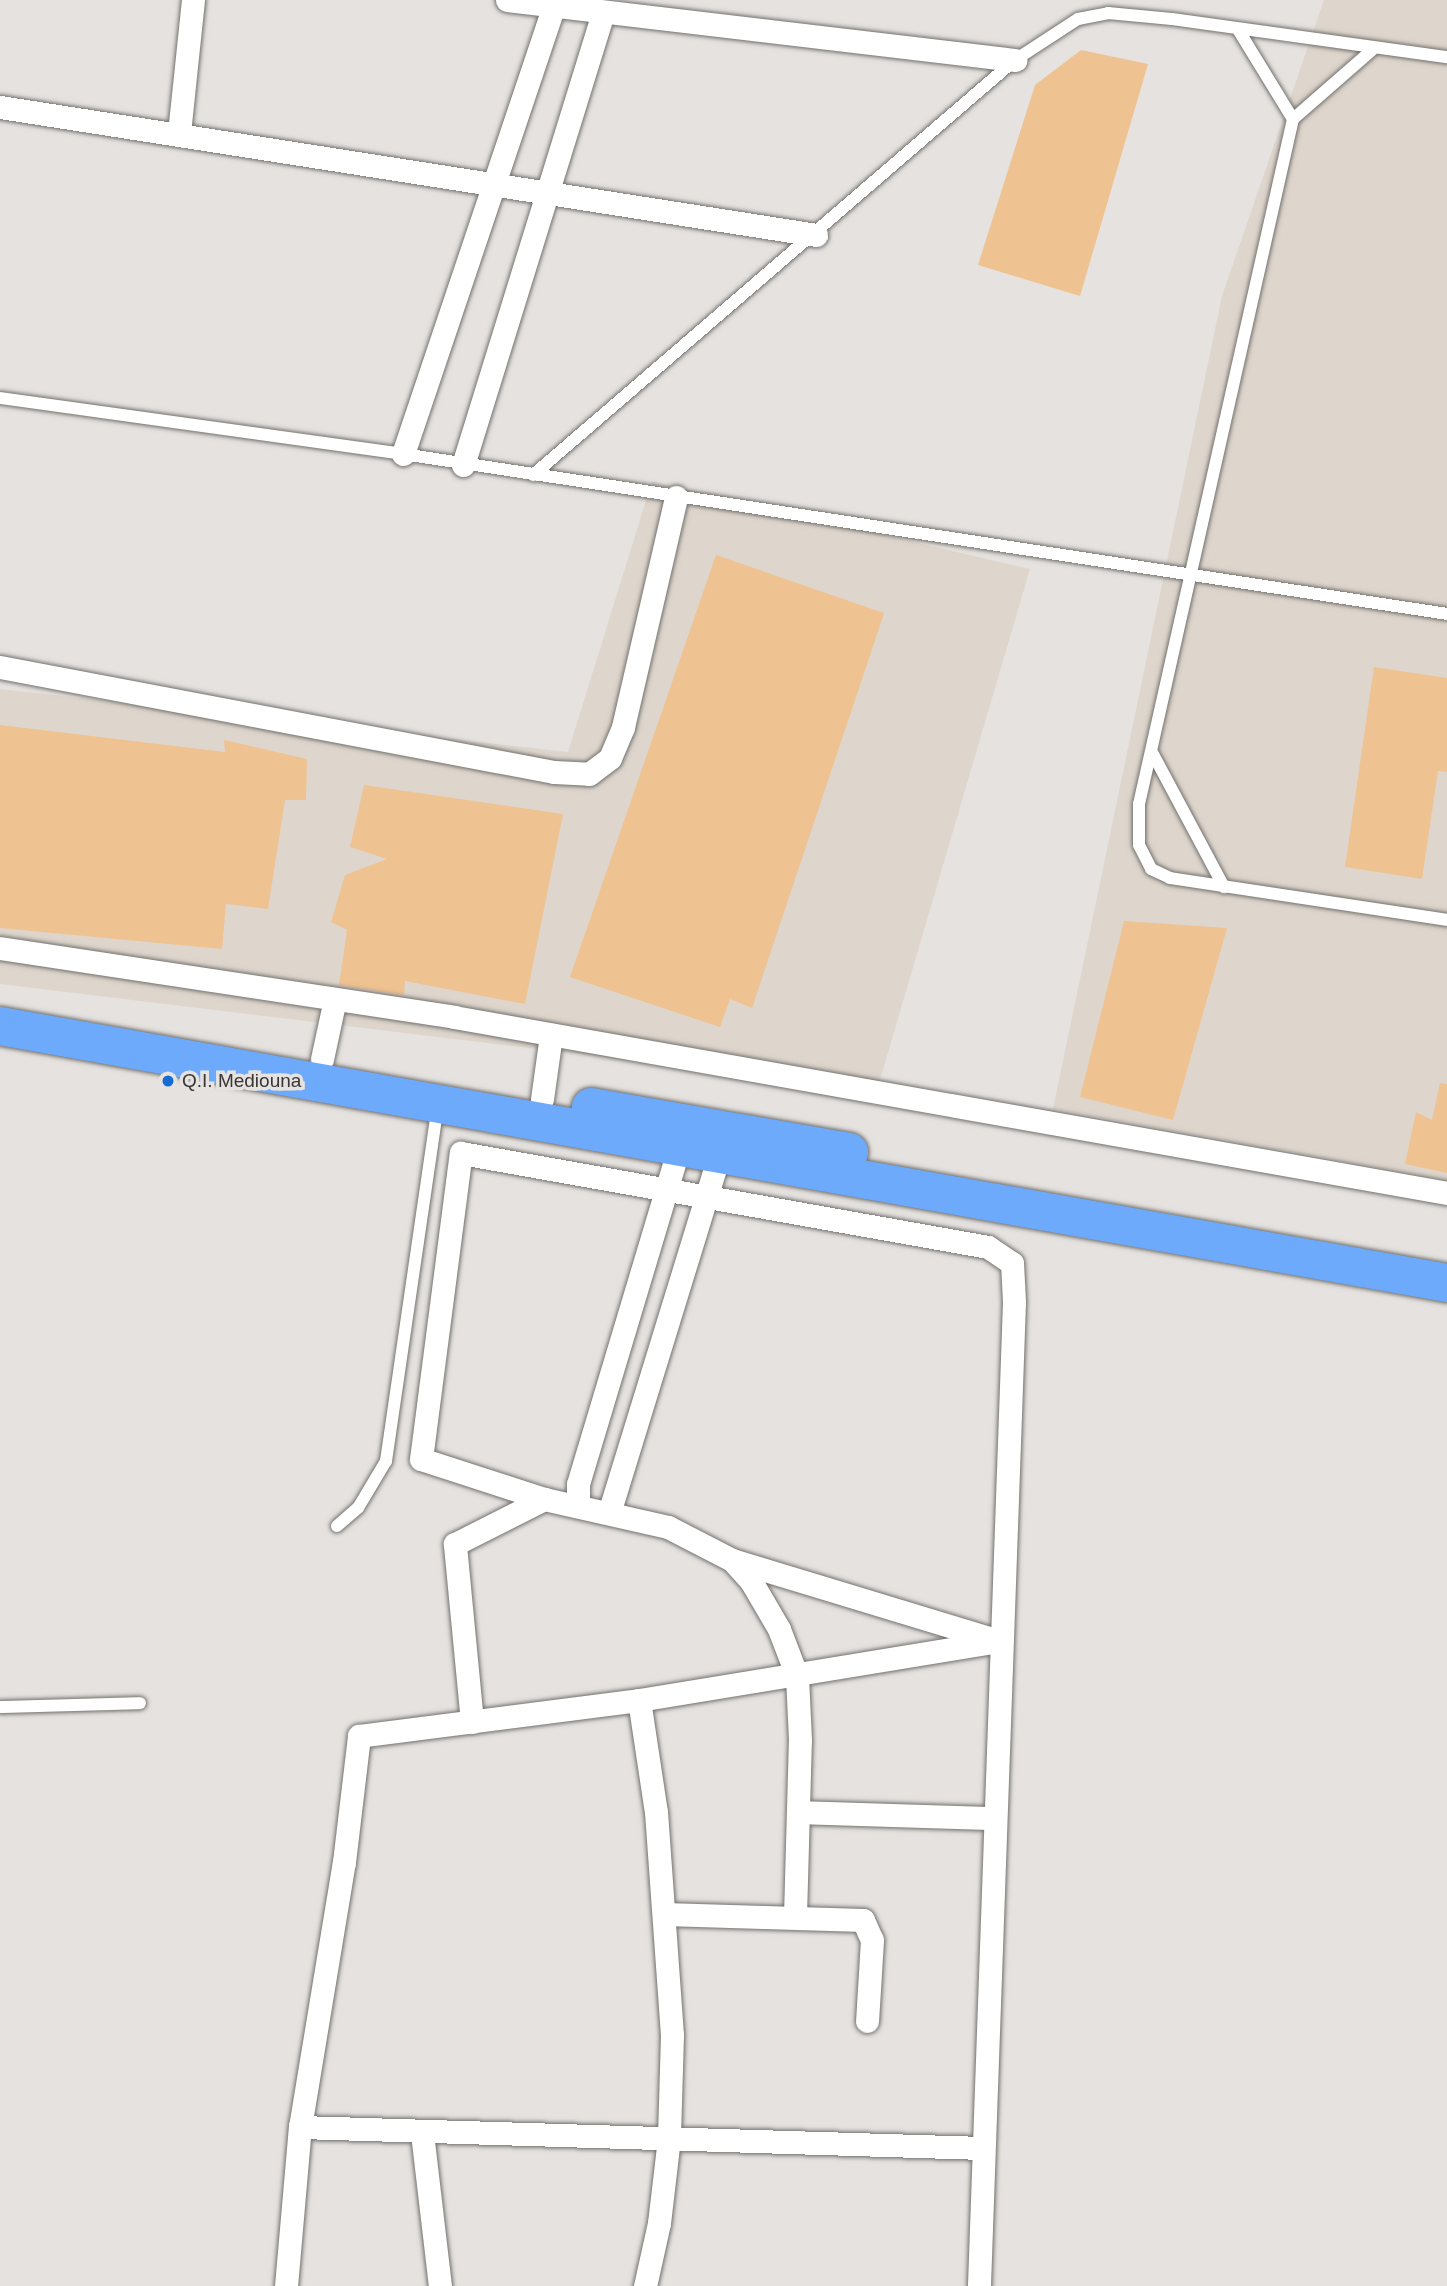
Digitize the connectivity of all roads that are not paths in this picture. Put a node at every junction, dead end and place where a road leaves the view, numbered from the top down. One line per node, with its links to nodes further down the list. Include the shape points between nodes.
1 (193, 0): 11 (street)
2 (507, 0): 3 (street)
3 (553, 7): 4 (street); 12 (street)
4 (602, 15): 8 (street, via 745,26); 13 (street)
5 (1239, 31): 6 (lane); 8 (lane, via 1172,19 1091,15 1067,25); 10 (lane)
6 (1372, 50): 7 (lane); 10 (lane)
7 (1447, 57)
8 (1015, 60): 14 (lane)
9 (0, 107): 11 (street)
10 (1293, 119): 20 (lane)
11 (179, 133): 12 (street)
12 (496, 183): 13 (street); 16 (street)
13 (549, 191): 14 (street); 17 (street)
14 (816, 235): 18 (lane)
15 (0, 398): 16 (lane)
16 (403, 454): 17 (lane)
17 (463, 465): 18 (lane)
18 (533, 475): 19 (lane)
19 (676, 497): 20 (lane); 22 (street, via 624,727 610,758 589,774 554,772)
20 (1191, 574): 21 (lane); 23 (lane)
21 (1447, 614)
22 (0, 667)
23 (1153, 754): 24 (lane); 24 (lane, via 1137,822 1146,863 1170,878)
24 (1224, 887): 25 (lane)
25 (1447, 920)
26 (0, 948): 27 (street)
27 (335, 999): 30 (street); 31 (street)
28 (0, 1005): 31 (highway)
29 (0, 1026): 33 (highway)
30 (551, 1035): 32 (street); 37 (street)
31 (321, 1059): 32 (highway)
32 (541, 1099): 39 (highway, via 688,1121)
33 (438, 1106): 34 (highway); 46 (lane, via 386,1461 367,1496)
34 (679, 1148): 35 (highway); 36 (street)
35 (719, 1155): 38 (street); 40 (highway)
36 (669, 1191): 38 (street); 41 (street); 43 (street, via 461,1153 421,1459)
37 (1447, 1193)
38 (704, 1199): 42 (street); 48 (street, via 988,1247 1010,1258 1014,1302)
39 (1447, 1260)
40 (1447, 1283)
41 (626, 1332): 42 (street); 44 (street, via 578,1484)
42 (662, 1344): 45 (street)
43 (544, 1499): 44 (street); 53 (street, via 455,1544)
44 (578, 1506): 45 (street)
45 (609, 1513): 47 (street, via 668,1527)
46 (337, 1526)
47 (732, 1560): 48 (street); 49 (street, via 765,1601)
48 (999, 1641): 49 (street); 55 (street)
49 (797, 1676): 50 (street); 54 (street)
50 (639, 1700): 53 (street); 56 (street, via 656,1812)
51 (140, 1703): 52 (lane)
52 (0, 1707)
53 (472, 1722): 59 (street, via 359,1736 344,1862)
54 (799, 1812): 55 (street); 57 (street)
55 (993, 1818): 62 (street)
56 (664, 1914): 57 (street); 61 (street, via 672,2035)
57 (795, 1916): 58 (street, via 857,1917 869,1925 872,1951)
58 (867, 2021)
59 (300, 2127): 60 (street); 63 (street)
60 (422, 2133): 61 (street); 64 (street)
61 (669, 2138): 62 (street); 65 (street, via 659,2223)
62 (983, 2148): 66 (street)
63 (286, 2286)
64 (440, 2286)
65 (645, 2286)
66 (979, 2286)

